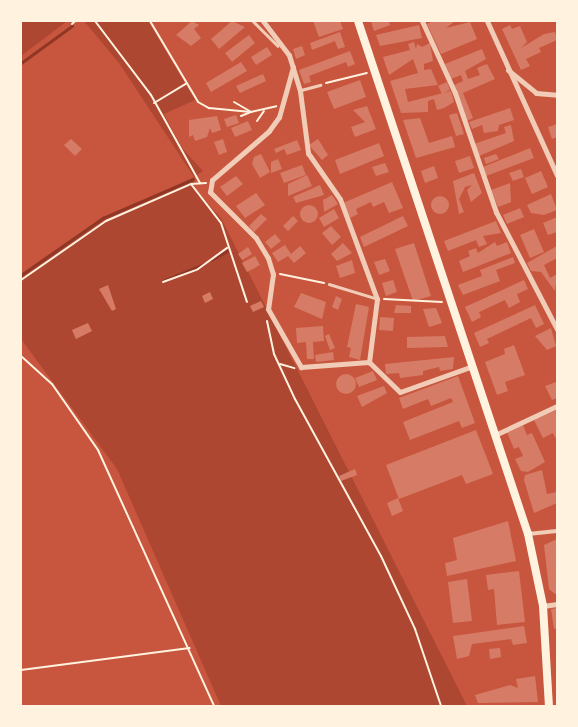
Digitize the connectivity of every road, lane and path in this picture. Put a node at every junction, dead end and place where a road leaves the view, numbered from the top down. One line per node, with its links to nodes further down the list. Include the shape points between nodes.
1 (75, 21): 9 (path)
2 (94, 21): 20 (path)
3 (150, 21): 14 (path)
4 (253, 21): 10 (lane)
5 (263, 21): 11 (street, via 285,44)
6 (358, 21): 34 (main road)
7 (422, 21): 36 (street, via 455,93 496,212)
8 (486, 21): 12 (street)
9 (72, 24)
10 (278, 46)
11 (293, 66): 16 (street); 18 (street)
12 (506, 68): 17 (street, via 536,93); 25 (street)
13 (365, 74): 15 (path)
14 (187, 84): 20 (path); 22 (path, via 198,102 209,108)
15 (320, 85): 16 (lane)
16 (300, 91): 32 (street, via 308,153 340,199)
17 (557, 95)
18 (286, 97): 21 (path); 28 (street, via 269,131 211,183 210,192 256,238)
19 (234, 102): 22 (path)
20 (154, 103): 26 (path, via 200,183)
21 (264, 111): 22 (path); 24 (path)
22 (251, 112): 23 (path)
23 (241, 116)
24 (257, 121)
25 (557, 174)
26 (191, 184): 27 (path, via 221,223); 29 (path, via 106,221)
27 (228, 248): 30 (path, via 198,269); 33 (path)
28 (273, 274): 31 (path, via 311,278); 35 (street)
29 (21, 280)
30 (163, 282)
31 (329, 284): 32 (lane)
32 (377, 299): 34 (path); 38 (street)
33 (247, 302)
34 (453, 302): 40 (main road)
35 (268, 309): 39 (path, via 267,330); 41 (street)
36 (557, 329)
37 (21, 356): 48 (path, via 52,384 98,450)
38 (369, 362): 40 (street, via 400,392); 41 (street)
39 (280, 364): 41 (path); 51 (path, via 381,556 415,629)
40 (473, 366): 43 (main road)
41 (301, 367)
42 (557, 406): 43 (street)
43 (497, 434): 45 (main road)
44 (557, 530): 45 (street)
45 (528, 534): 47 (main road)
46 (557, 604): 47 (street)
47 (543, 606): 52 (main road)
48 (190, 648): 49 (path); 50 (path)
49 (21, 670)
50 (214, 706)
51 (441, 706)
52 (549, 706)

